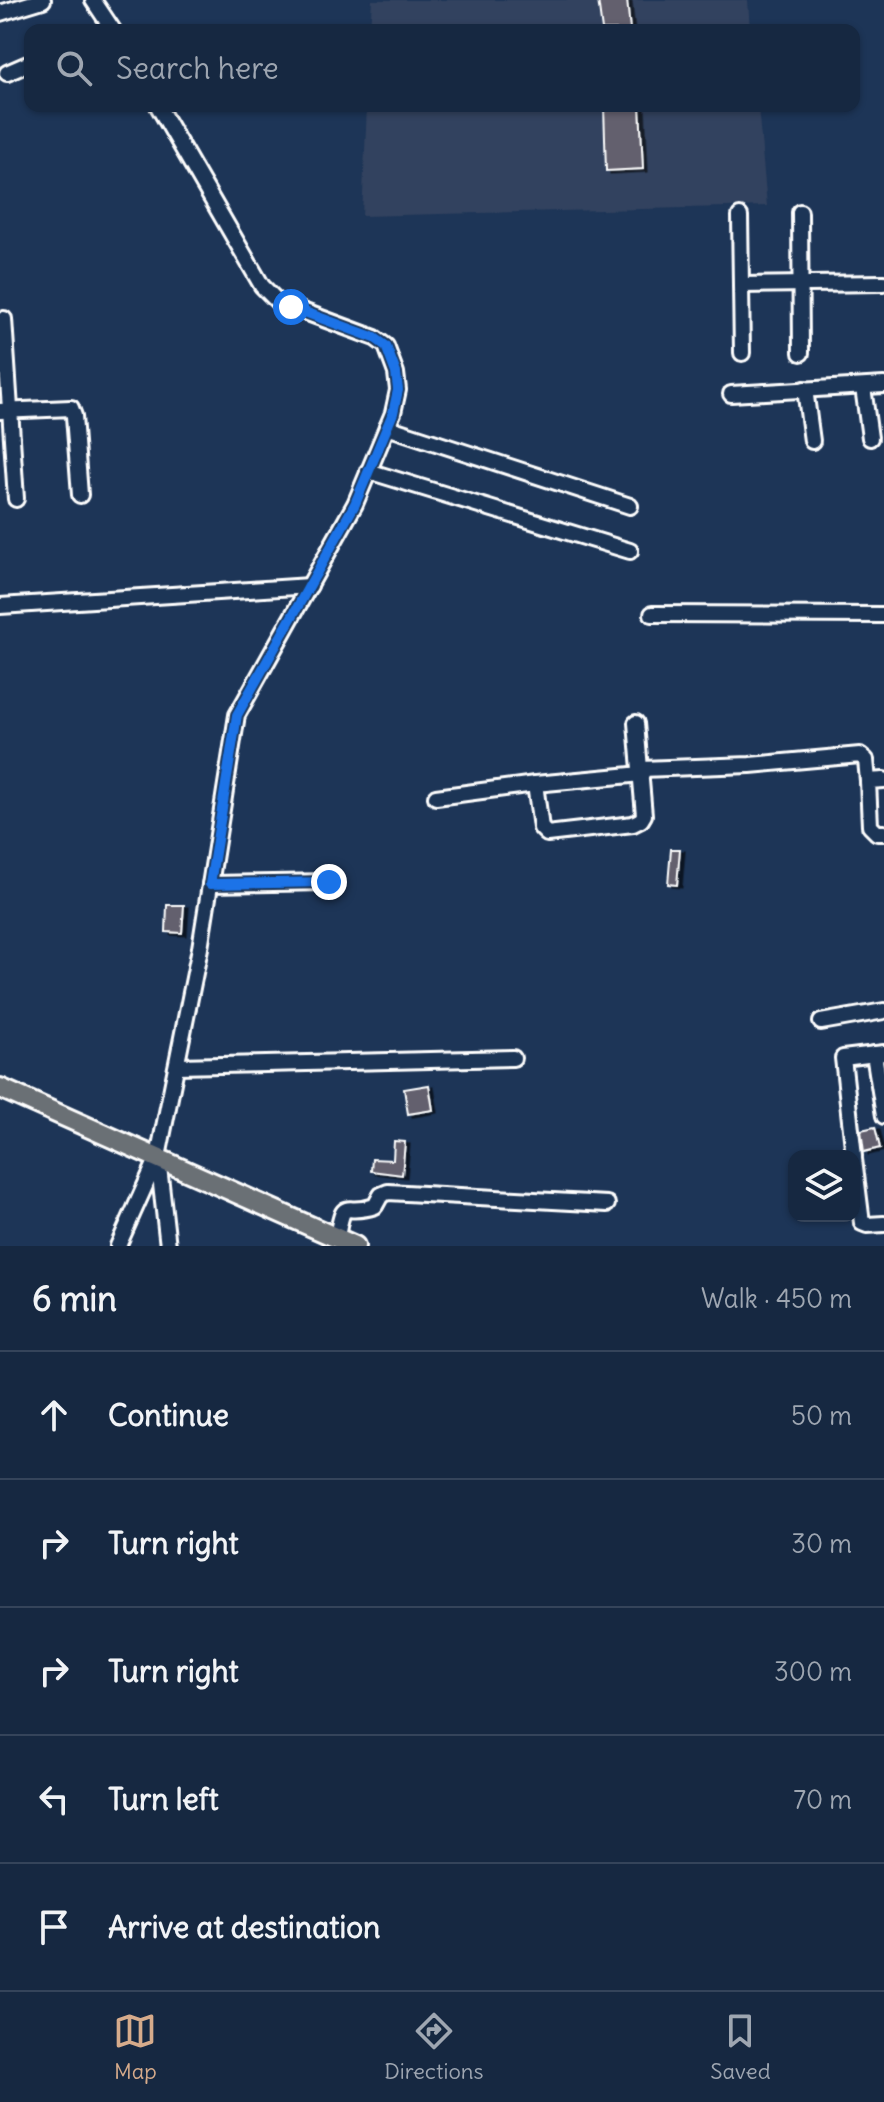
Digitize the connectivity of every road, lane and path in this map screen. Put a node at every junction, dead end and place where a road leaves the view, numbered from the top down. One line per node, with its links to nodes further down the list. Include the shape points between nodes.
1 (43, 0): 3 (street)
2 (97, 1): 4 (street)
3 (0, 13)
4 (108, 24)
5 (24, 66): 6 (street)
6 (7, 73)
7 (161, 112): 21 (street, via 272,297 386,346 398,390)
8 (800, 212): 11 (street)
9 (740, 216): 12 (street)
10 (884, 283): 11 (street)
11 (801, 284): 12 (street); 15 (street)
12 (741, 285): 14 (street)
13 (4, 319): 20 (street)
14 (742, 353)
15 (801, 353)
16 (884, 385): 17 (street)
17 (863, 387): 18 (street); 22 (street)
18 (805, 389): 19 (street); 23 (street)
19 (731, 394)
20 (5, 411): 25 (street, via 71,408); 26 (street)
21 (387, 427): 24 (street); 27 (street)
22 (870, 438)
23 (812, 441)
24 (368, 471): 28 (street); 29 (street)
25 (80, 495)
26 (16, 499)
27 (630, 506)
28 (630, 551)
29 (310, 586): 30 (street); 41 (street, via 237,715)
30 (0, 606)
31 (652, 614): 32 (street)
32 (884, 615)
33 (636, 723): 34 (street)
34 (641, 772): 36 (street, via 860,755 866,760); 37 (street); 37 (street, via 641,820 547,834 541,828)
35 (884, 780): 36 (street)
36 (868, 781): 39 (street, via 870,826)
37 (535, 784): 38 (street)
38 (436, 797)
39 (884, 833)
40 (329, 882): 41 (street)
41 (210, 884): 46 (street)
42 (884, 1011): 43 (street)
43 (821, 1022)
44 (879, 1053): 48 (street); 49 (street, via 843,1058)
45 (513, 1058): 46 (street)
46 (177, 1066): 50 (street)
47 (0, 1088): 50 (main road)
48 (884, 1116)
49 (853, 1150)
50 (158, 1157): 54 (main road); 55 (street); 56 (street)
51 (607, 1204): 54 (street, via 388,1192 375,1206 345,1208)
52 (860, 1206): 53 (street, via 862,1223)
53 (884, 1224)
54 (337, 1238): 57 (main road)
55 (118, 1246)
56 (168, 1246)
57 (355, 1246)

